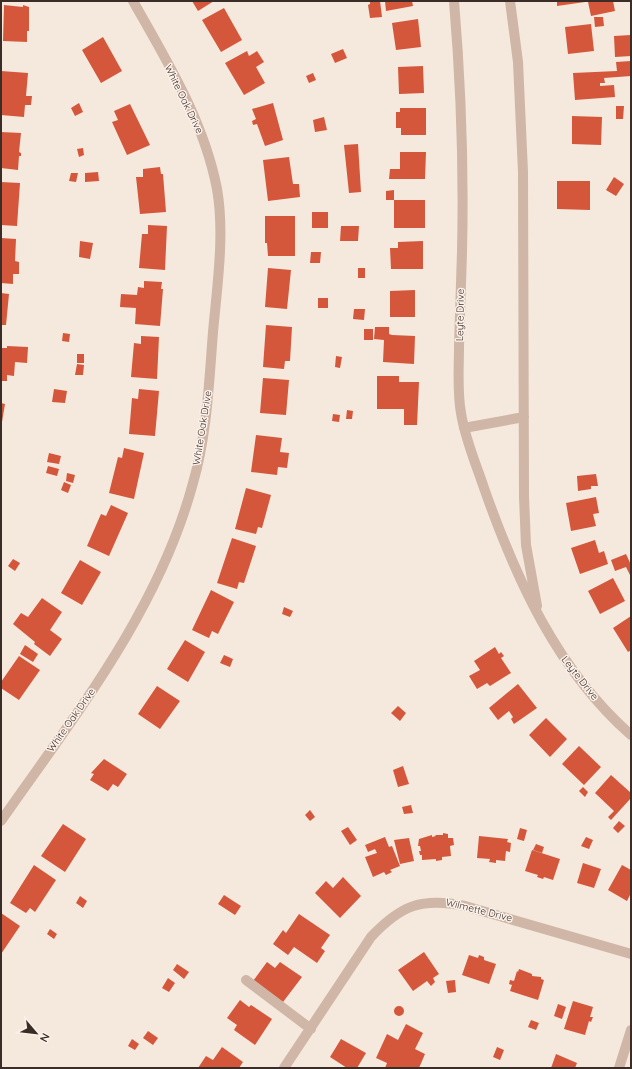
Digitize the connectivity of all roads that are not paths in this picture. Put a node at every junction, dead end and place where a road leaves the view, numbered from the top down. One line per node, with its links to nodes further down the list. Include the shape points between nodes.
1 (134, 1): 8 (street, White Oak Drive, via 191,109 203,138 217,189 220,234 208,405 194,481 184,515 148,600 96,684)
2 (454, 1): 5 (street, Leyte Drive, via 462,119 459,371)
3 (510, 1): 4 (street, Leyte Drive, via 518,62 523,172)
4 (524, 417): 5 (street); 6 (street, Leyte Drive, via 526,545)
5 (464, 428): 6 (street, Leyte Drive, via 514,568)
6 (538, 614): 7 (street, Leyte Drive, via 562,655 582,682)
7 (631, 735)
8 (1, 821)
9 (631, 954): 11 (street, Wilmette Drive, via 465,906 441,901 412,906 390,919 372,937)
10 (246, 980): 11 (street)
11 (311, 1029): 13 (street, Wilmette Drive)
12 (631, 1030): 14 (street)
13 (284, 1068)
14 (619, 1068)

